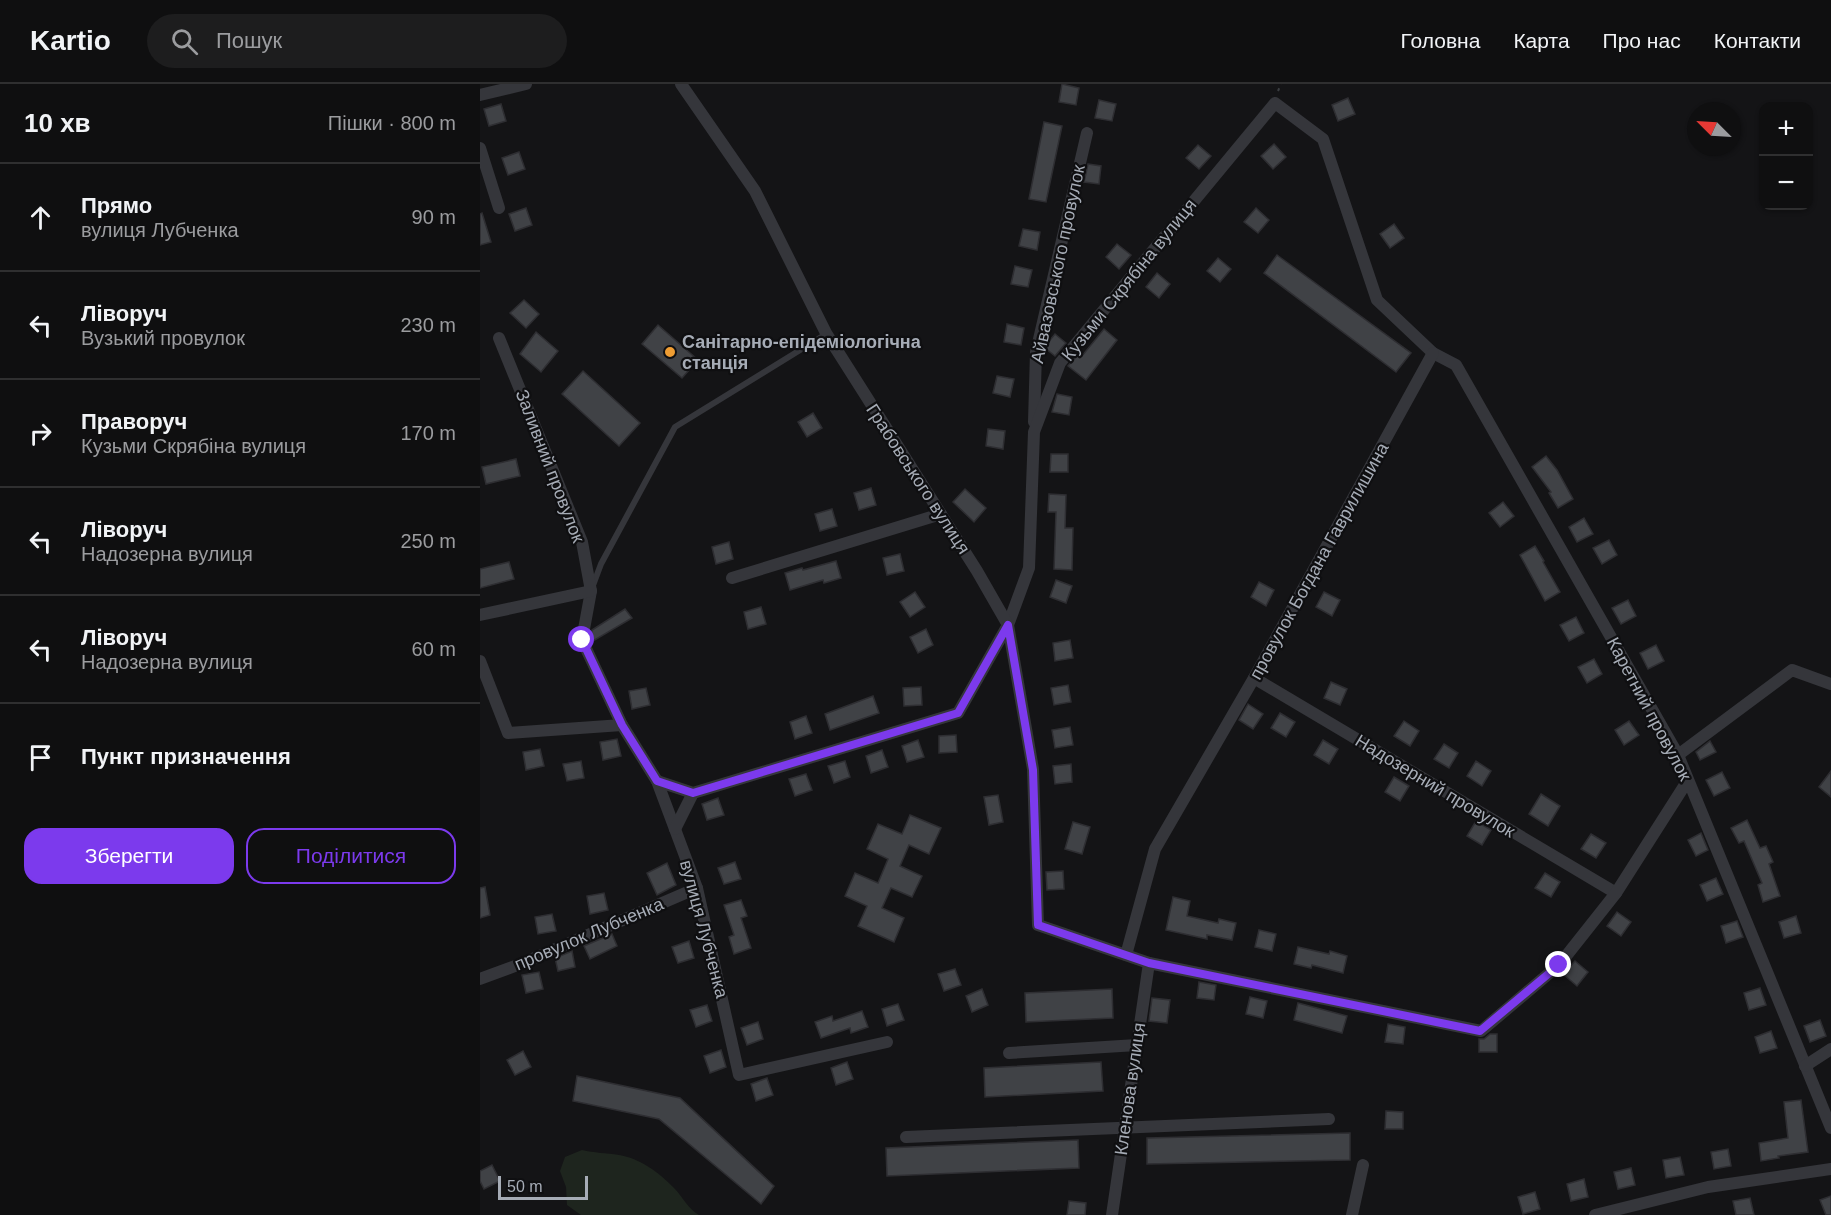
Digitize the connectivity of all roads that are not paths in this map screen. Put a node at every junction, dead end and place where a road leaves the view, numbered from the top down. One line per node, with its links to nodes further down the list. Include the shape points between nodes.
1 (526, 84): 3 (street)
2 (681, 84): 7 (street, Грабовського вулиця, via 755,191)
3 (480, 95)
4 (1087, 133): 10 (street, Айвазовського провулок, via 1035,352)
5 (480, 148): 6 (street)
6 (499, 208)
7 (826, 333): 11 (street, Грабовського вулиця); 13 (lane, via 675,427 601,564)
8 (499, 338): 13 (street, Заливний провулок, via 582,542)
9 (1433, 353): 10 (street, Кузьми Скрябіна вулиця, via 1377,300 1323,139 1275,103 1060,363); 17 (street, провулок Богдана Гаврилишина); 20 (street, Каретний провулок, via 1456,365)
10 (1034, 432): 15 (street, Кузьми Скрябіна вулиця, via 1029,568)
11 (941, 514): 12 (street); 15 (street, Грабовського вулиця)
12 (732, 578)
13 (591, 591): 14 (street); 19 (street, вулиця Лубченка, via 582,640)
14 (480, 615)
15 (1008, 625): 23 (street, Кузьми Скрябіна вулиця, via 958,713); 27 (street, via 1033,770 1038,925)
16 (480, 661): 19 (street, via 508,734)
17 (1254, 678): 26 (street, Надозерний провулок); 27 (street, провулок Богдана Гаврилишина, via 1155,849)
18 (1831, 684): 20 (street, via 1792,670)
19 (622, 725): 22 (street, вулиця Лубченка)
20 (1678, 755): 21 (street, Каретний провулок)
21 (1688, 780): 26 (street); 34 (street, Каретний провулок)
22 (657, 781): 23 (street); 24 (street, вулиця Лубченка)
23 (693, 793): 24 (street)
24 (675, 829): 25 (street, вулиця Лубченка)
25 (697, 888): 29 (street, провулок Лубченка); 30 (street, вулиця Лубченка, via 740,1075)
26 (1616, 893): 28 (street, via 1559,965 1480,1031)
27 (1126, 955): 28 (street)
28 (1149, 963): 31 (street, Кленова вулиця)
29 (480, 979)
30 (886, 1042)
31 (1137, 1045): 33 (street); 36 (street, Кленова вулиця)
32 (1831, 1049): 34 (street)
33 (1009, 1053)
34 (1805, 1066): 37 (street, Каретний провулок)
35 (1329, 1119): 36 (street)
36 (1125, 1127): 38 (street); 41 (street, Кленова вулиця)
37 (1831, 1128)
38 (906, 1137)
39 (1363, 1165): 42 (street)
40 (1831, 1169): 43 (street, via 1707,1188)
41 (1112, 1215)
42 (1352, 1215)
43 (1594, 1215)

